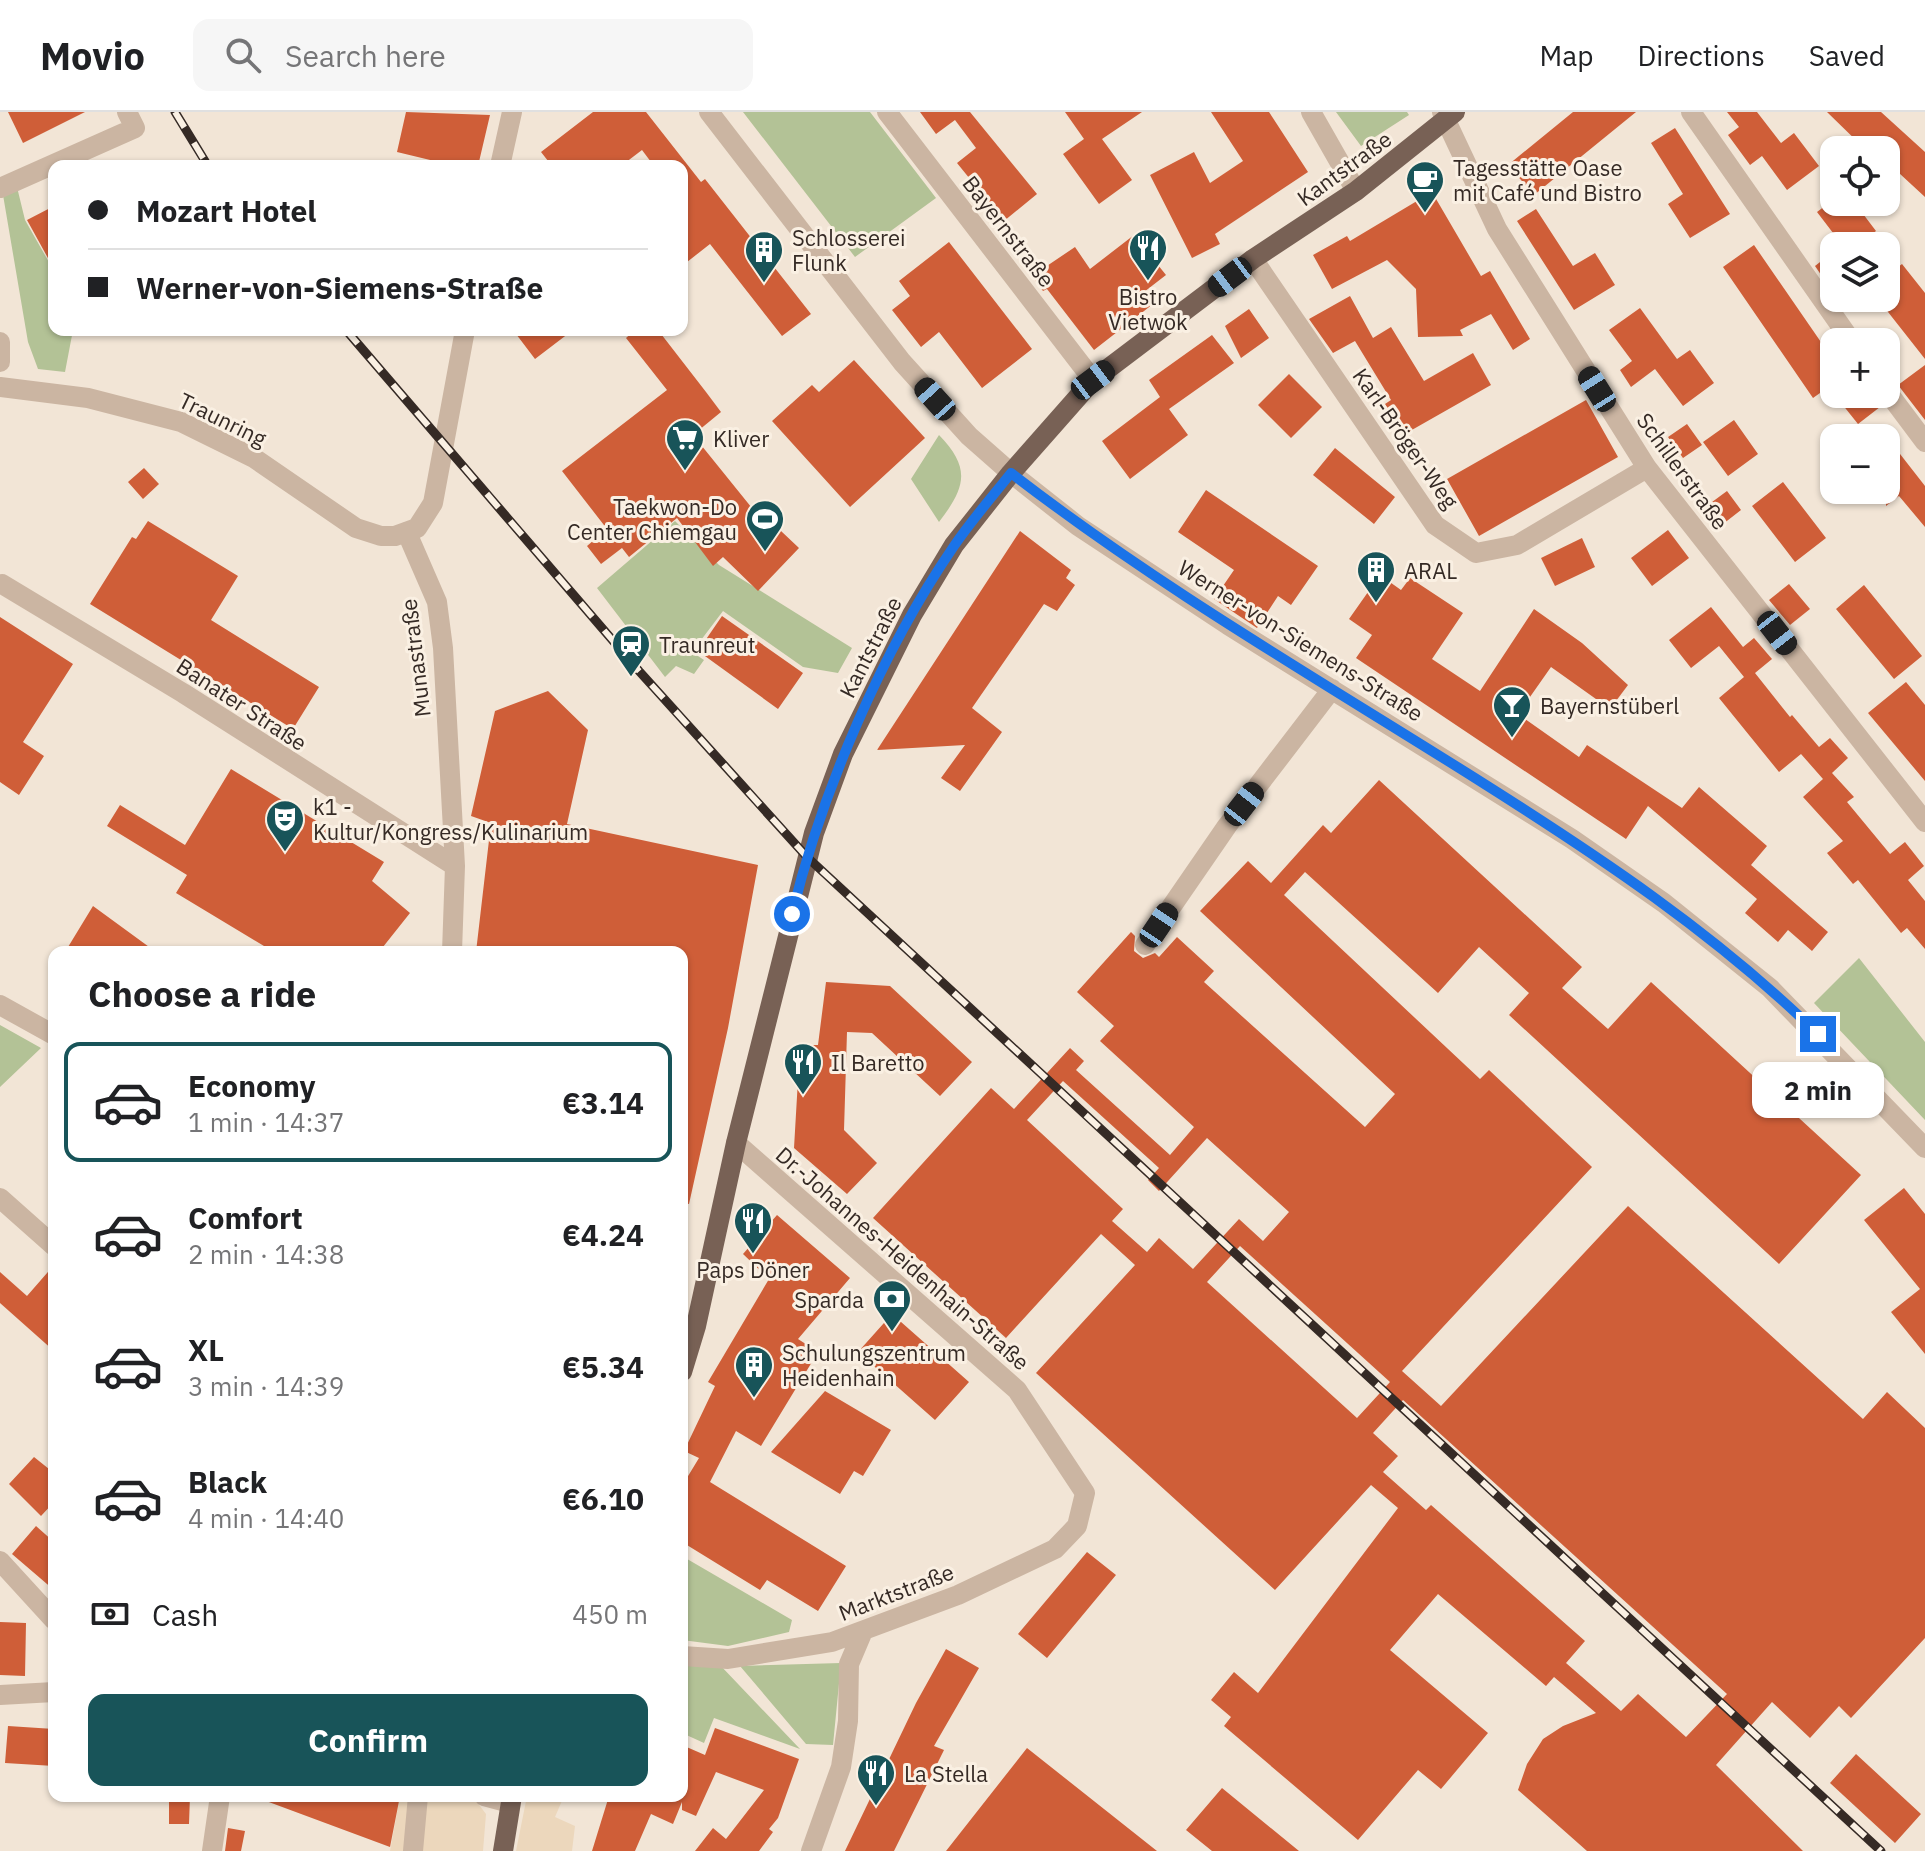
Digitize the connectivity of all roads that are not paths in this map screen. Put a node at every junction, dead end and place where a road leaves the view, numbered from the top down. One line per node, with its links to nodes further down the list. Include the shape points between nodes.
1 (127, 112): 8 (street, via 135,128)
2 (512, 112): 9 (street)
3 (709, 112): 23 (street, Werner-von-Siemens-Straße, via 902,362 969,436)
4 (887, 112): 18 (street, Bayernstraße)
5 (1311, 112): 12 (street)
6 (1691, 112): 14 (street)
7 (1449, 115): 12 (main road, Kantstraße); 22 (street, Schillerstraße, via 1497,229)
8 (63, 160)
9 (501, 160)
10 (48, 167): 11 (street)
11 (0, 188)
12 (1356, 191): 13 (main road, Kantstraße)
13 (1253, 259): 18 (main road, Kantstraße); 22 (street, Karl-Bröger-Weg, via 1435,525 1476,553 1517,545)
14 (1842, 328)
15 (464, 336): 24 (street, via 433,503 424,521)
16 (0, 342): 17 (street)
17 (0, 362)
18 (1093, 380): 23 (main road, Kantstraße)
19 (0, 387): 24 (street, Traunring, via 88,398 181,422 254,458 356,528 381,536)
20 (1900, 408): 21 (street)
21 (1925, 442)
22 (1647, 468): 27 (street, Schillerstraße)
23 (1011, 473): 26 (street, Werner-von-Siemens-Straße, via 1078,526); 33 (main road, Kantstraße, via 954,545 912,615 843,754 803,868)
24 (407, 533): 28 (street, Munastraße, via 437,602)
25 (2, 584): 28 (street, Banater Straße)
26 (1332, 689): 29 (street); 34 (street, Werner-von-Siemens-Straße, via 1664,903 1770,988)
27 (1925, 822)
28 (455, 866): 30 (street, Munastraße)
29 (1145, 945)
30 (452, 946)
31 (0, 1005): 32 (street)
32 (48, 1032)
33 (736, 1143): 37 (main road, Kantstraße); 38 (street, Dr.-Johannes-Heidenhain-Straße, via 1017,1390)
34 (1925, 1148)
35 (0, 1198): 36 (street)
36 (48, 1241)
37 (688, 1352)
38 (1085, 1493): 41 (street, Marktstraße, via 1077,1526 1055,1549 958,1595)
39 (0, 1561): 40 (street)
40 (48, 1613)
41 (863, 1631): 42 (street, Marktstraße, via 756,1656); 51 (street, via 849,1664 841,1767)
42 (688, 1656)
43 (48, 1692): 44 (street)
44 (0, 1695)
45 (219, 1802): 48 (street)
46 (417, 1802): 49 (street)
47 (511, 1802): 50 (main road)
48 (212, 1851)
49 (413, 1851)
50 (503, 1851)
51 (811, 1851)

